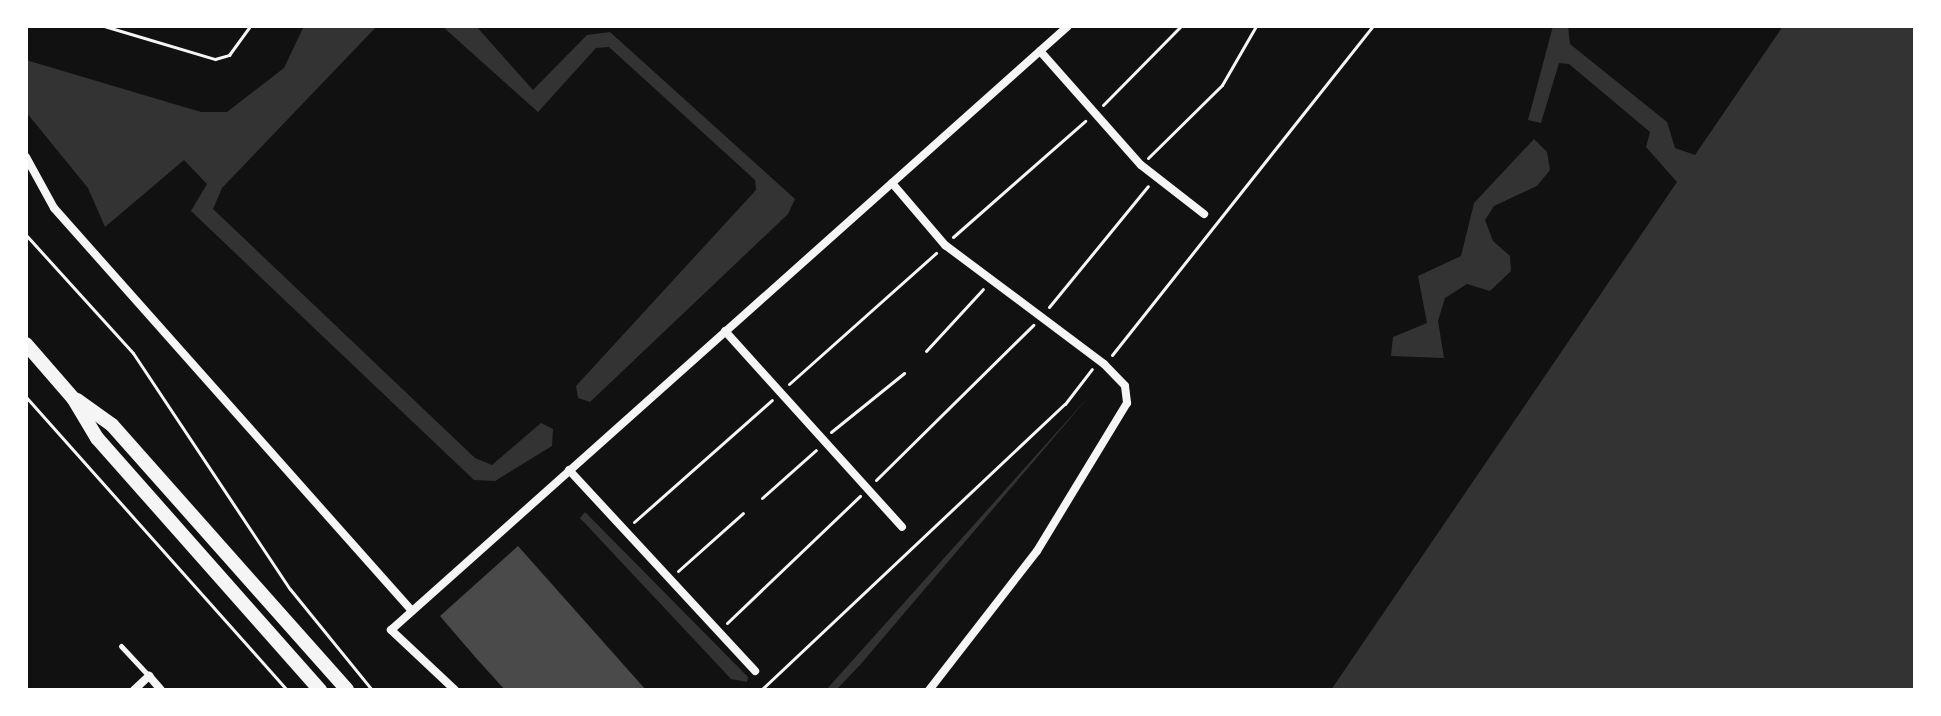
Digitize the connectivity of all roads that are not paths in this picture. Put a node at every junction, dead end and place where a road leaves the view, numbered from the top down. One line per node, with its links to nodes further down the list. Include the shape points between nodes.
1 (1068, 26): 2 (street)
2 (1040, 51): 4 (street); 5 (street, via 1141,165)
3 (26, 157): 11 (street, via 54,208)
4 (892, 183): 6 (street); 20 (street, via 945,245 1102,362 1125,386 1120,425 1029,563)
5 (1204, 214)
6 (725, 331): 9 (street); 10 (street)
7 (26, 344): 8 (main road)
8 (73, 398): 17 (main road, via 97,438); 18 (main road, via 112,425)
9 (569, 470): 11 (street); 13 (street)
10 (902, 527)
11 (412, 611): 19 (street, via 391,630)
12 (121, 646): 14 (lane)
13 (755, 671)
14 (149, 676): 15 (street); 16 (street)
15 (134, 690)
16 (161, 690)
17 (320, 690)
18 (347, 690)
19 (455, 690)
20 (929, 690)

